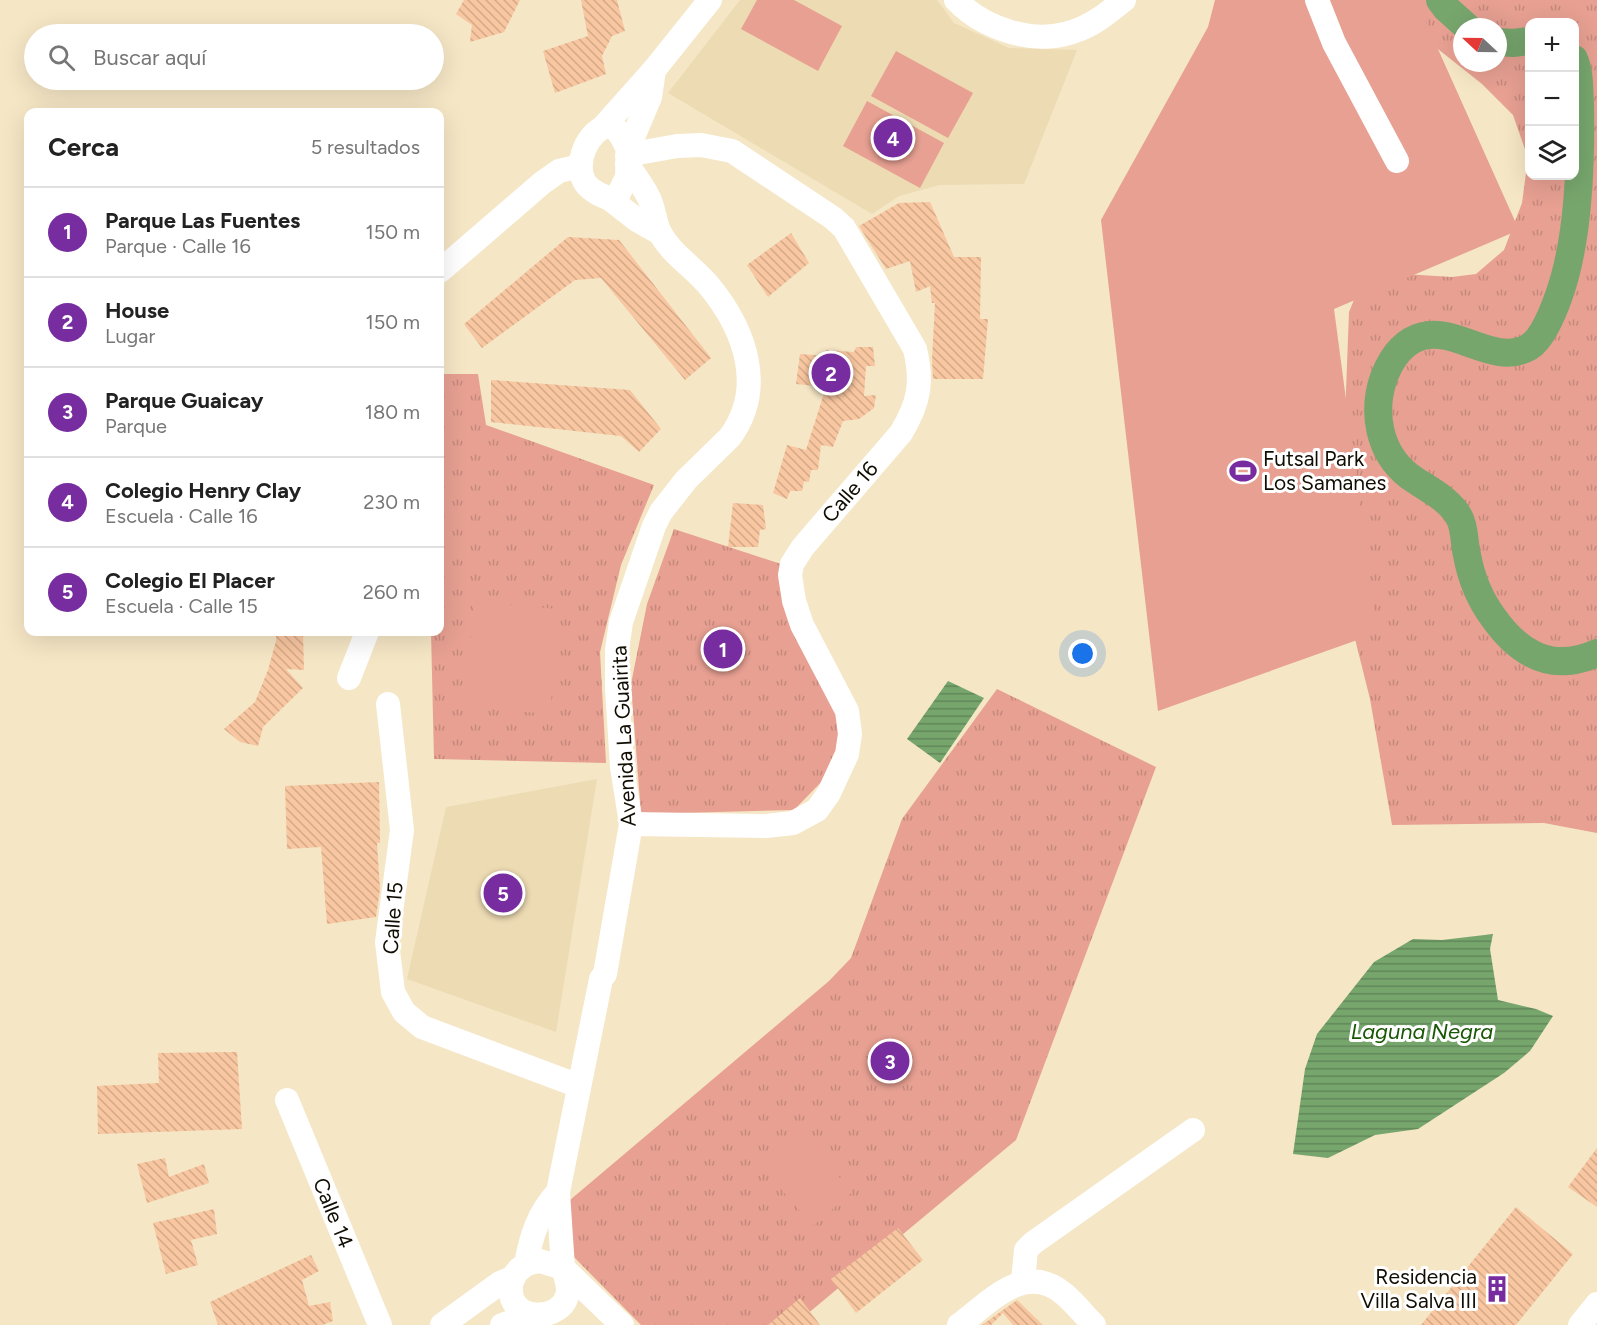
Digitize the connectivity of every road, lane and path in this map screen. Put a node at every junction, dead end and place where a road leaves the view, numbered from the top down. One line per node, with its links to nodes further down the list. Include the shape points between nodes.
1 (710, 0): 5 (street)
2 (956, 0): 3 (street, via 1000,29 1055,36 1087,26)
3 (1124, 0)
4 (1317, 0): 8 (street, via 1334,43)
5 (654, 70): 6 (street); 7 (street, via 650,97)
6 (604, 126): 7 (street, Avenida La Guairita, via 610,125 619,132); 9 (street, via 584,150)
7 (627, 156): 10 (street, via 627,177 618,195); 11 (street, Avenida La Guairita, via 649,198); 16 (street, Calle 16, via 677,146 701,145 732,151 833,218 844,228 915,349 921,386 901,433 792,564 794,601 802,625 839,693 849,722 847,754 829,793 817,810 793,823)
8 (1397, 161)
9 (580, 166): 10 (street, Avenida La Guairita, via 586,185); 12 (street, via 559,171 542,183)
10 (610, 199): 11 (street, Avenida La Guairita)
11 (660, 233): 16 (street, Avenida La Guairita, via 725,308 742,338 749,382 738,427 661,512 621,622 617,689 622,767)
12 (444, 268)
13 (365, 636): 14 (street)
14 (349, 678)
15 (387, 704): 17 (street, Calle 15, via 402,830 387,942 393,992 404,1012 422,1027)
16 (631, 824): 17 (street, Avenida La Guairita)
17 (579, 1086): 20 (street, Avenida La Guairita)
18 (287, 1100): 26 (street, Calle 14)
19 (1193, 1131): 23 (street, via 1033,1243 1026,1250)
20 (558, 1192): 21 (street, Avenida La Guairita); 22 (street, Avenida La Guairita, via 540,1214)
21 (562, 1268): 22 (street, via 540,1261); 25 (street, Avenida La Guairita, via 567,1298 555,1314); 29 (street)
22 (520, 1270): 25 (street, Avenida La Guairita, via 512,1296 518,1308); 27 (street)
23 (1023, 1281): 30 (street, via 1004,1290); 31 (street, via 1044,1283 1063,1293)
24 (1597, 1304): 32 (street)
25 (544, 1319): 28 (street)
26 (380, 1325)
27 (442, 1325)
28 (502, 1325)
29 (622, 1325)
30 (959, 1325)
31 (1094, 1325)
32 (1580, 1325)

